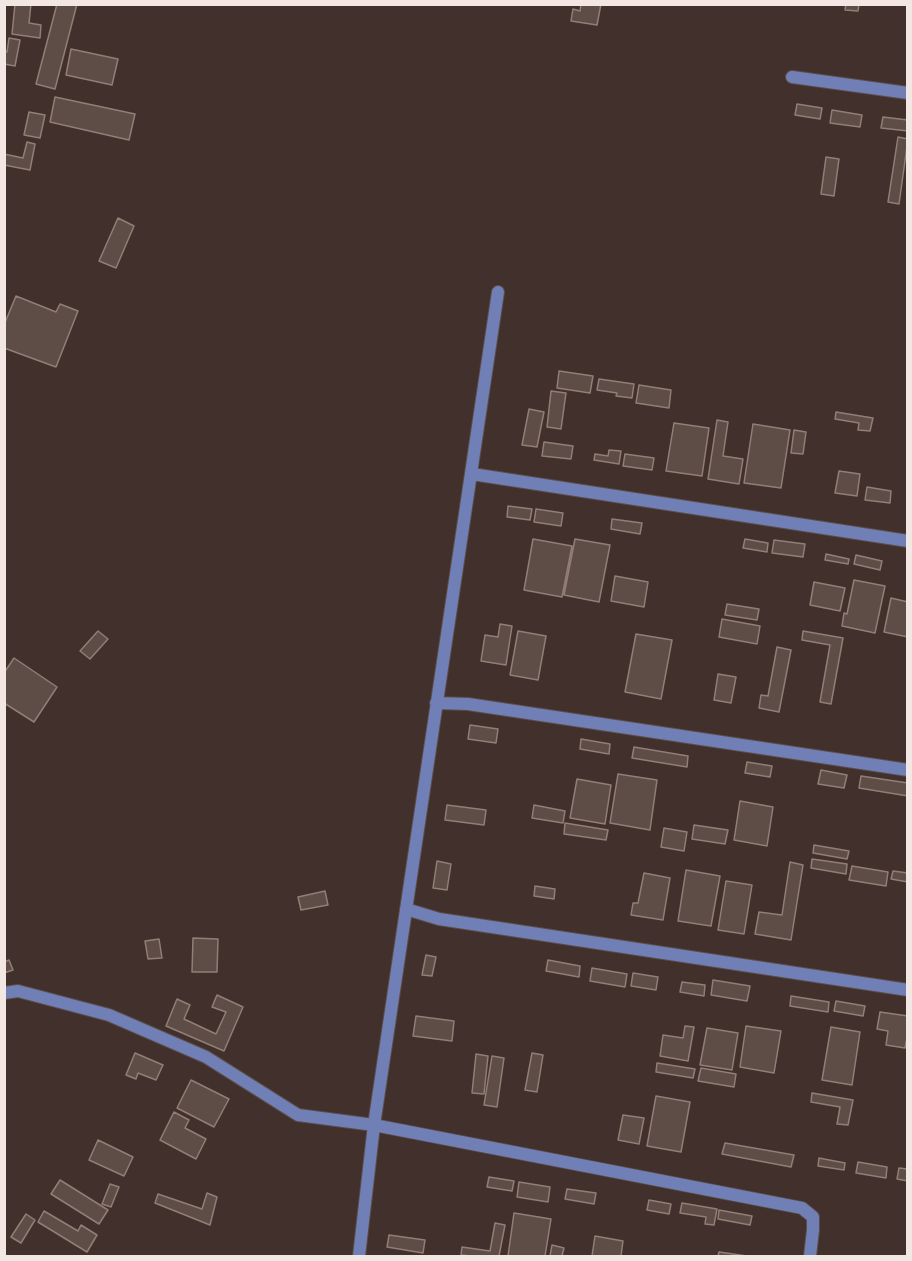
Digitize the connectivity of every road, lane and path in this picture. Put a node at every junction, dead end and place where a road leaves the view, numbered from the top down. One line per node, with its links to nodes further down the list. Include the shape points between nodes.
1 (792, 77): 2 (street)
2 (908, 93)
3 (498, 292): 4 (street)
4 (472, 474): 5 (street); 6 (street)
5 (908, 541)
6 (436, 703): 7 (street, via 468,704); 8 (street)
7 (908, 770)
8 (406, 909): 9 (street, via 439,919); 11 (street)
9 (908, 990)
10 (4, 993): 11 (street, via 18,991 109,1015 206,1057 298,1115)
11 (374, 1125): 12 (street); 13 (street, via 802,1208 813,1216)
12 (359, 1257)
13 (810, 1257)

